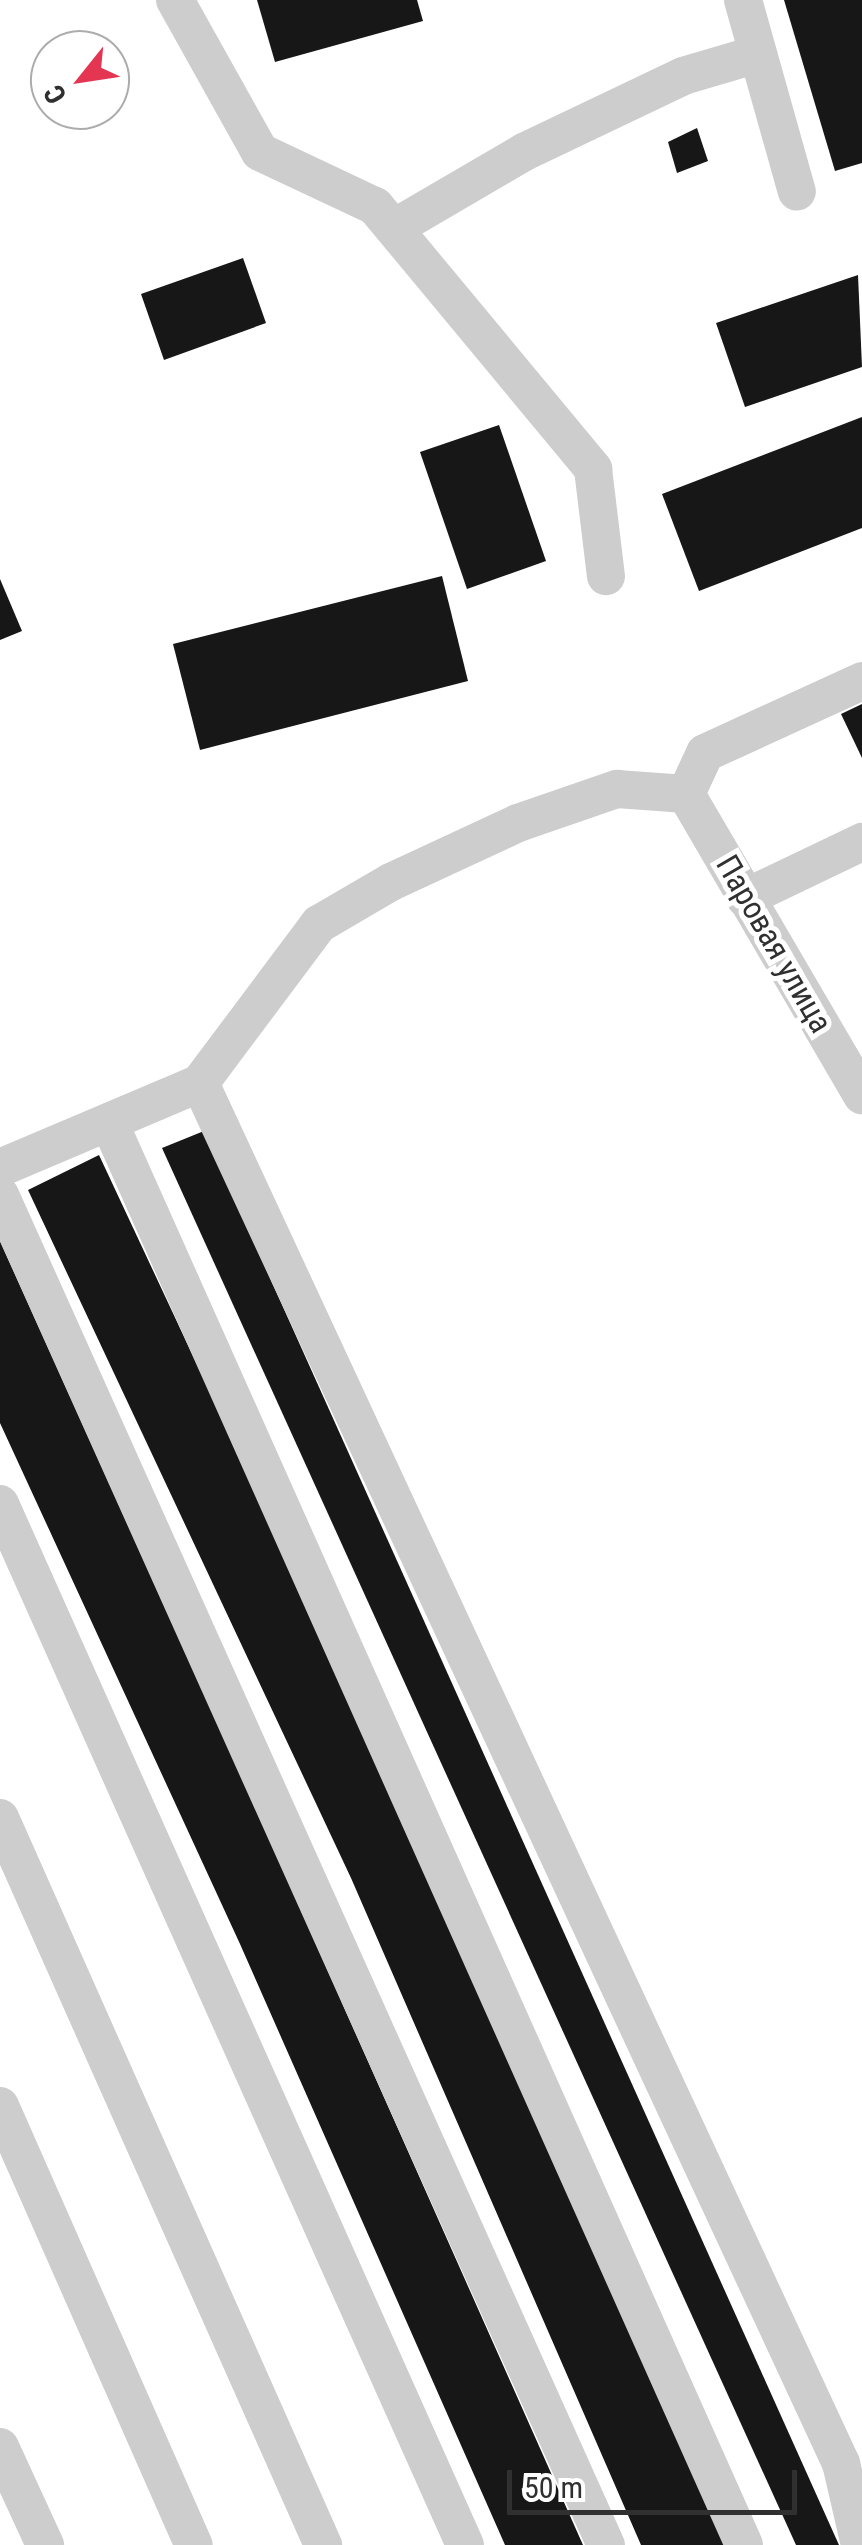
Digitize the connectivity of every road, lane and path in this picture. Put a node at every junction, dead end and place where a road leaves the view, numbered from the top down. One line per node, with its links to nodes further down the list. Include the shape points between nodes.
1 (176, 0): 5 (street, via 260,152 376,206)
2 (743, 0): 3 (street)
3 (758, 54): 4 (street); 5 (street, via 683,76 524,152)
4 (797, 192)
5 (394, 228): 6 (street, via 593,468)
6 (606, 576)
7 (862, 681): 8 (street, via 705,753)
8 (686, 794): 10 (street, Паровая улица); 11 (street, via 617,789 518,823 391,882 320,924)
9 (862, 842): 10 (street)
10 (745, 898): 12 (street, Паровая улица)
11 (200, 1083): 13 (street); 26 (street, via 841,2462)
12 (862, 1094)
13 (110, 1122): 14 (street); 25 (street)
14 (0, 1168)
15 (0, 1195): 24 (street)
16 (0, 1504): 23 (street)
17 (0, 1818): 22 (street)
18 (0, 2106): 21 (street)
19 (0, 2446): 20 (street)
20 (44, 2545)
21 (194, 2545)
22 (323, 2545)
23 (465, 2545)
24 (606, 2545)
25 (744, 2545)
26 (860, 2545)

